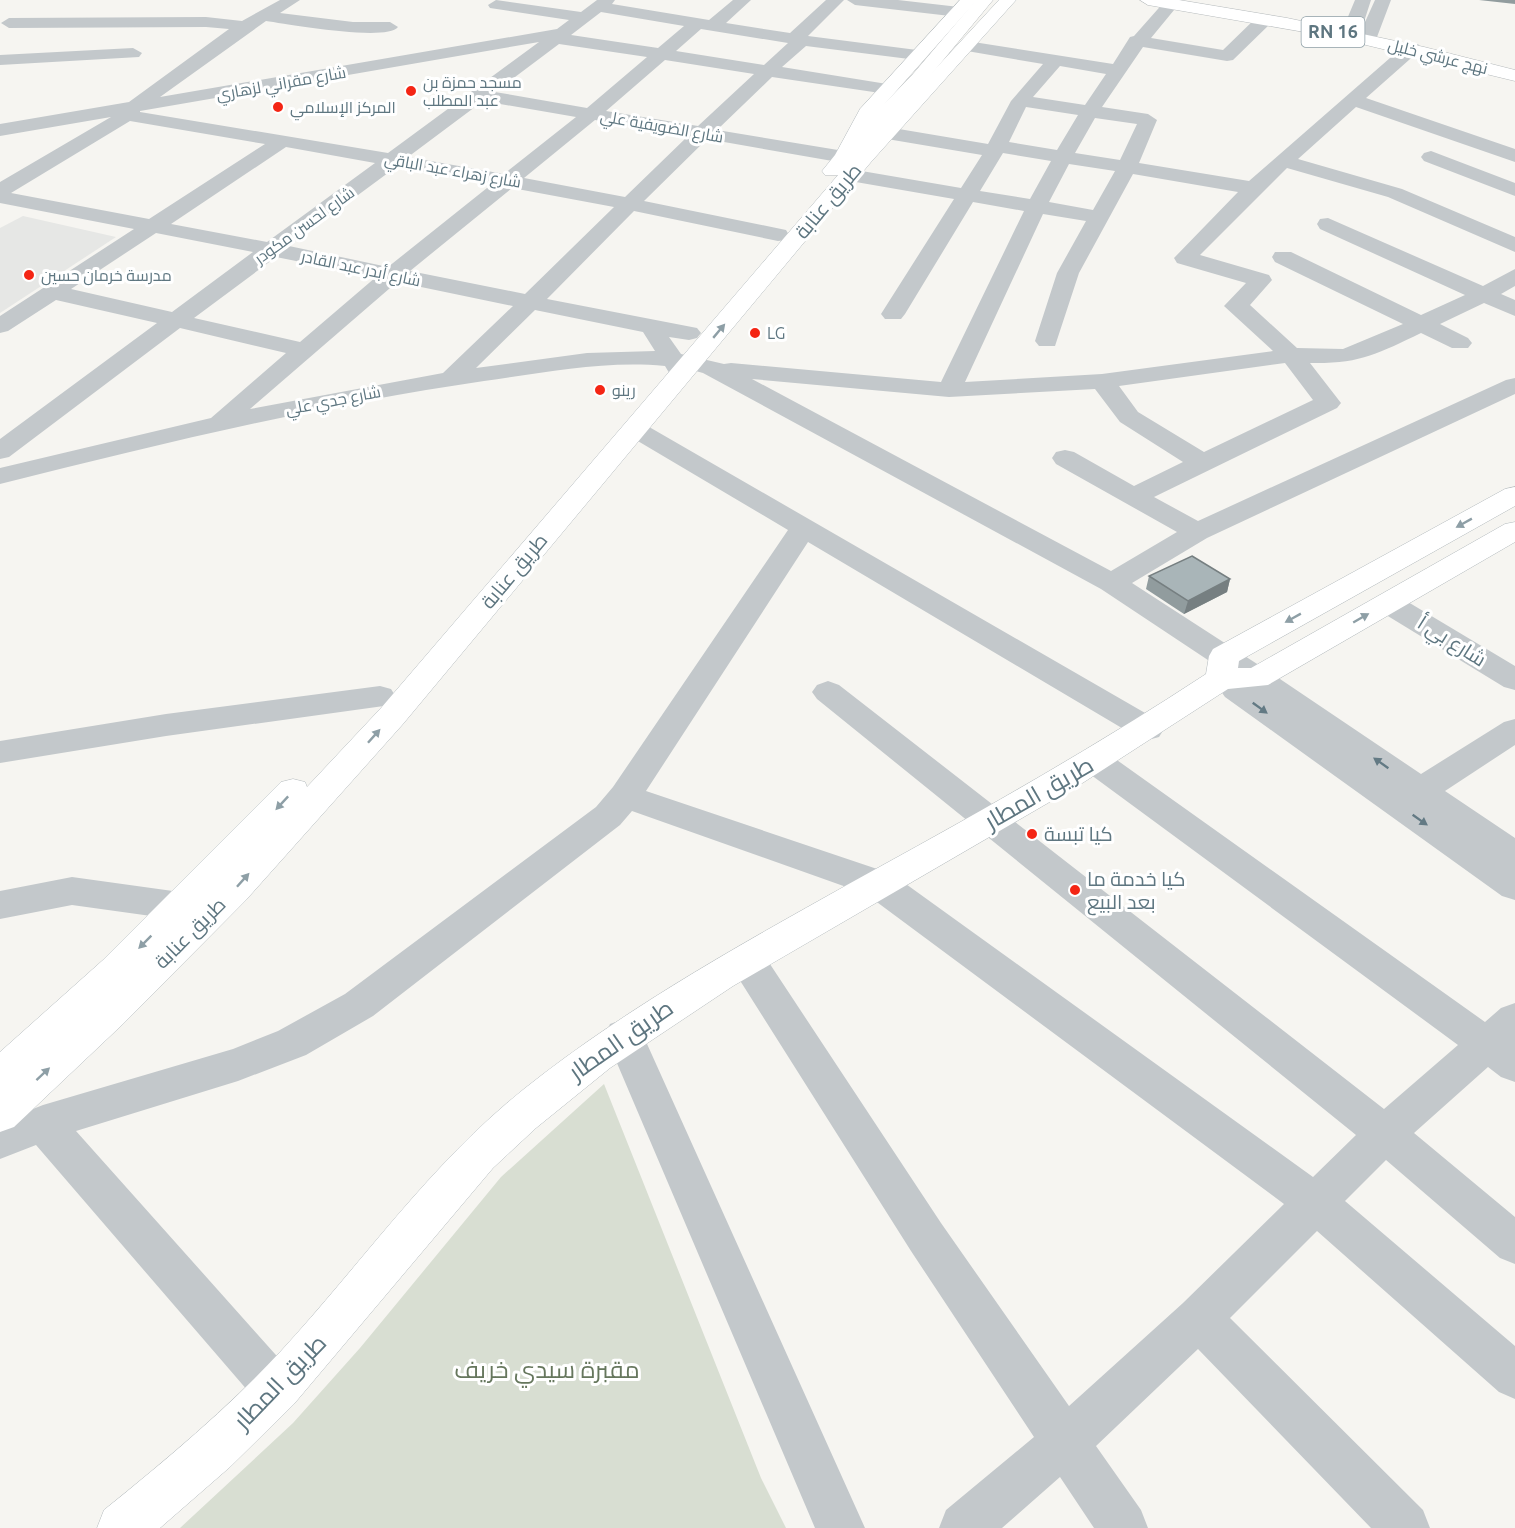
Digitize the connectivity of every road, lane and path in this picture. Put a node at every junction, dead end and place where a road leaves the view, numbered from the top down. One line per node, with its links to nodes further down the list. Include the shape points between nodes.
1 (292, 0): 22 (street)
2 (505, 0): 21 (street, via 496,5)
3 (742, 0): 29 (street)
4 (836, 0): 34 (street)
5 (855, 0): 18 (street)
6 (985, 0): 66 (main road, طريق عنابة)
7 (996, 0): 66 (main road, طريق عنابة)
8 (1008, 0): 37 (main road)
9 (1148, 0): 13 (main road, نهج عرشي خليل / RN 16)
10 (1199, 0): 32 (main road, نهج عرشي خليل / RN 16)
11 (1362, 0): 32 (street)
12 (1383, 0): 32 (street)
13 (1172, 4): 23 (main road, نهج عرشي خليل / RN 16); 35 (street)
14 (229, 5): 26 (street)
15 (78, 6): 25 (street)
16 (126, 6): 27 (street)
17 (177, 6): 28 (street)
18 (964, 6): 41 (main road)
19 (26, 8): 24 (street)
20 (378, 8): 31 (street)
21 (597, 8): 29 (street); 33 (street, شارع لحسن مكودر)
22 (262, 16): 30 (street); 31 (street, via 353,27)
23 (1265, 19): 32 (main road, نهج عرشي خليل / RN 16); 35 (street, via 1227,56)
24 (9, 22): 25 (street); 36 (street)
25 (53, 22): 27 (street)
26 (206, 22): 28 (street); 30 (street)
27 (101, 23): 28 (street)
28 (152, 23)
29 (705, 24): 34 (street); 40 (street)
30 (245, 26): 53 (street)
31 (390, 27): 43 (street)
32 (1361, 33): 38 (main road, نهج عرشي خليل / RN 16); 45 (main road, نهج عرشي خليل / RN 16)
33 (560, 36): 40 (street); 43 (street, شارع مقراني لزهاري); 50 (street, شارع لحسن مكودر)
34 (798, 40): 41 (street); 46 (street)
35 (1136, 41): 47 (street)
36 (0, 43)
37 (967, 46): 44 (street); 59 (main road)
38 (1412, 48): 48 (main road, نهج عرشي خليل / RN 16); 52 (street)
39 (133, 52): 42 (street)
40 (660, 54): 46 (street); 55 (street)
41 (917, 55): 49 (main road)
42 (0, 60)
43 (413, 60): 53 (street, شارع مقراني لزهاري)
44 (1055, 61): 47 (street); 51 (street)
45 (1515, 69)
46 (768, 70): 49 (street); 58 (street)
47 (1115, 70): 54 (street)
48 (1515, 76)
49 (887, 88): 66 (main road, via 867,112)
50 (480, 95): 55 (street, شارع الضويفية علي); 64 (street, شارع لحسن مكودر)
51 (1020, 101): 54 (street); 61 (street)
52 (1356, 101): 57 (street); 65 (street)
53 (130, 111): 56 (street, شارع مقراني لزهاري); 60 (street, شارع زهراء عبد الباقي); 72 (street)
54 (1090, 111): 63 (street); 67 (street, via 1148,120)
55 (591, 114): 58 (street, شارع الضويفية علي); 69 (street)
56 (0, 130)
57 (1447, 132): 62 (street); 68 (street)
58 (703, 133): 66 (street, شارع الضويفية علي); 75 (street)
59 (887, 133): 61 (street); 66 (main road)
60 (283, 141): 64 (street, شارع زهراء عبد الباقي); 79 (street)
61 (995, 148): 63 (street); 73 (street)
62 (1509, 149)
63 (1063, 156): 67 (street); 76 (street)
64 (396, 159): 69 (street, شارع زهراء عبد الباقي); 82 (street, شارع لحسن مكودر)
65 (1284, 161): 68 (street); 70 (street)
66 (852, 163): 73 (street, شارع الضويفية علي); 80 (main road, طريق عنابة); 98 (main road, طريق عنابة, one-way to 66)
67 (1127, 167): 70 (street); 77 (street)
68 (1413, 175): 71 (street); 81 (street)
69 (511, 180): 75 (street, شارع زهراء عبد الباقي); 84 (street)
70 (1253, 188): 97 (street, via 1185,258 1261,280 1236,306)
71 (1515, 190)
72 (0, 191)
73 (967, 194): 76 (street, شارع الضويفية علي); 90 (street)
74 (0, 198): 79 (street, شارع أبدر عبد القادر)
75 (630, 203): 80 (street, شارع زهراء عبد الباقي); 88 (street)
76 (1036, 207): 77 (street, شارع الضويفية علي); 102 (street)
77 (1099, 217): 94 (street, via 1068,273)
78 (1328, 224): 87 (street)
79 (150, 226): 82 (street, شارع أبدر عبد القادر); 86 (street)
80 (778, 235): 98 (main road, طريق عنابة)
81 (1515, 245)
82 (270, 249): 84 (street, شارع أبدر عبد القادر); 91 (street, شارع لحسن مكودر)
83 (1283, 256): 92 (street)
84 (393, 274): 88 (street, شارع أبدر عبد القادر); 96 (street)
85 (1515, 276): 87 (street)
86 (53, 292): 91 (street); 93 (street)
87 (1486, 294): 89 (street); 92 (street)
88 (532, 303): 98 (street, شارع أبدر عبد القادر, via 651,327); 99 (street)
89 (1515, 309)
90 (893, 314)
91 (176, 320): 96 (street); 105 (street, شارع لحسن مكودر)
92 (1422, 324): 95 (street); 97 (street, via 1344,356)
93 (0, 326)
94 (1047, 341)
95 (1460, 343)
96 (305, 350): 103 (street)
97 (1294, 355): 100 (street); 107 (street, via 1328,403)
98 (689, 359): 99 (street, شارع جدي علي, via 597,359); 102 (street, via 777,376); 104 (main road, طريق عنابة); 114 (street); 116 (street, via 938,509 1152,631); 119 (main road, طريق عنابة)
99 (451, 378): 103 (street, شارع جدي علي)
100 (1102, 381): 102 (street); 107 (street, via 1129,417)
101 (1515, 385): 113 (street)
102 (949, 390)
103 (220, 422): 108 (street, شارع جدي علي)
104 (635, 429): 111 (street); 136 (main road, طريق عنابة, one-way to 104, via 233,890 392,716)
105 (0, 451)
106 (1065, 459): 110 (street)
107 (1203, 463): 110 (street)
108 (0, 476)
109 (1515, 495): 116 (main road, طريق المطار, one-way to 116)
110 (1134, 496): 113 (street)
111 (803, 528): 120 (street); 125 (street)
112 (1515, 530): 115 (main road, طريق المطار)
113 (1197, 532): 114 (street)
114 (1111, 583): 116 (street)
115 (1389, 603): 116 (main road, طريق المطار, one-way to 115); 117 (street, شارع بي أ)
116 (1234, 671): 120 (main road, طريق المطار); 124 (street, one-way to 116); 129 (street, one-way to 129)
117 (1515, 680)
118 (828, 692): 126 (street)
119 (380, 697): 122 (street); 131 (main road, طريق عنابة, one-way to 131, via 246,842)
120 (1148, 729): 123 (main road, طريق المطار)
121 (1515, 730): 124 (street)
122 (0, 752)
123 (1095, 761): 126 (main road, طريق المطار); 134 (street)
124 (1420, 791): 127 (street)
125 (625, 796): 128 (street); 137 (street, via 608,816 359,1005 292,1043 238,1064)
126 (992, 821): 128 (main road, طريق المطار); 138 (street)
127 (1515, 856)
128 (879, 884): 132 (main road, طريق المطار); 140 (street)
129 (1515, 886)
130 (0, 904): 131 (street, via 72,891)
131 (180, 906): 135 (main road, طريق عنابة, one-way to 135, via 116,971)
132 (747, 960): 133 (main road, طريق المطار); 145 (street, via 926,1237)
133 (624, 1035): 144 (main road, طريق المطار, via 504,1131 462,1173); 147 (street)
134 (1506, 1043): 138 (street)
135 (0, 1077)
136 (0, 1114)
137 (44, 1123): 139 (street); 144 (street)
138 (1385, 1134): 140 (street); 141 (street)
139 (0, 1141)
140 (1316, 1203): 142 (street); 143 (street)
141 (1515, 1244)
142 (1199, 1318): 145 (street); 150 (street)
143 (1515, 1376)
144 (276, 1389): 146 (main road, طريق المطار)
145 (1066, 1441): 148 (street); 149 (street)
146 (122, 1528)
147 (840, 1528)
148 (963, 1528)
149 (1123, 1528)
150 (1405, 1528)

